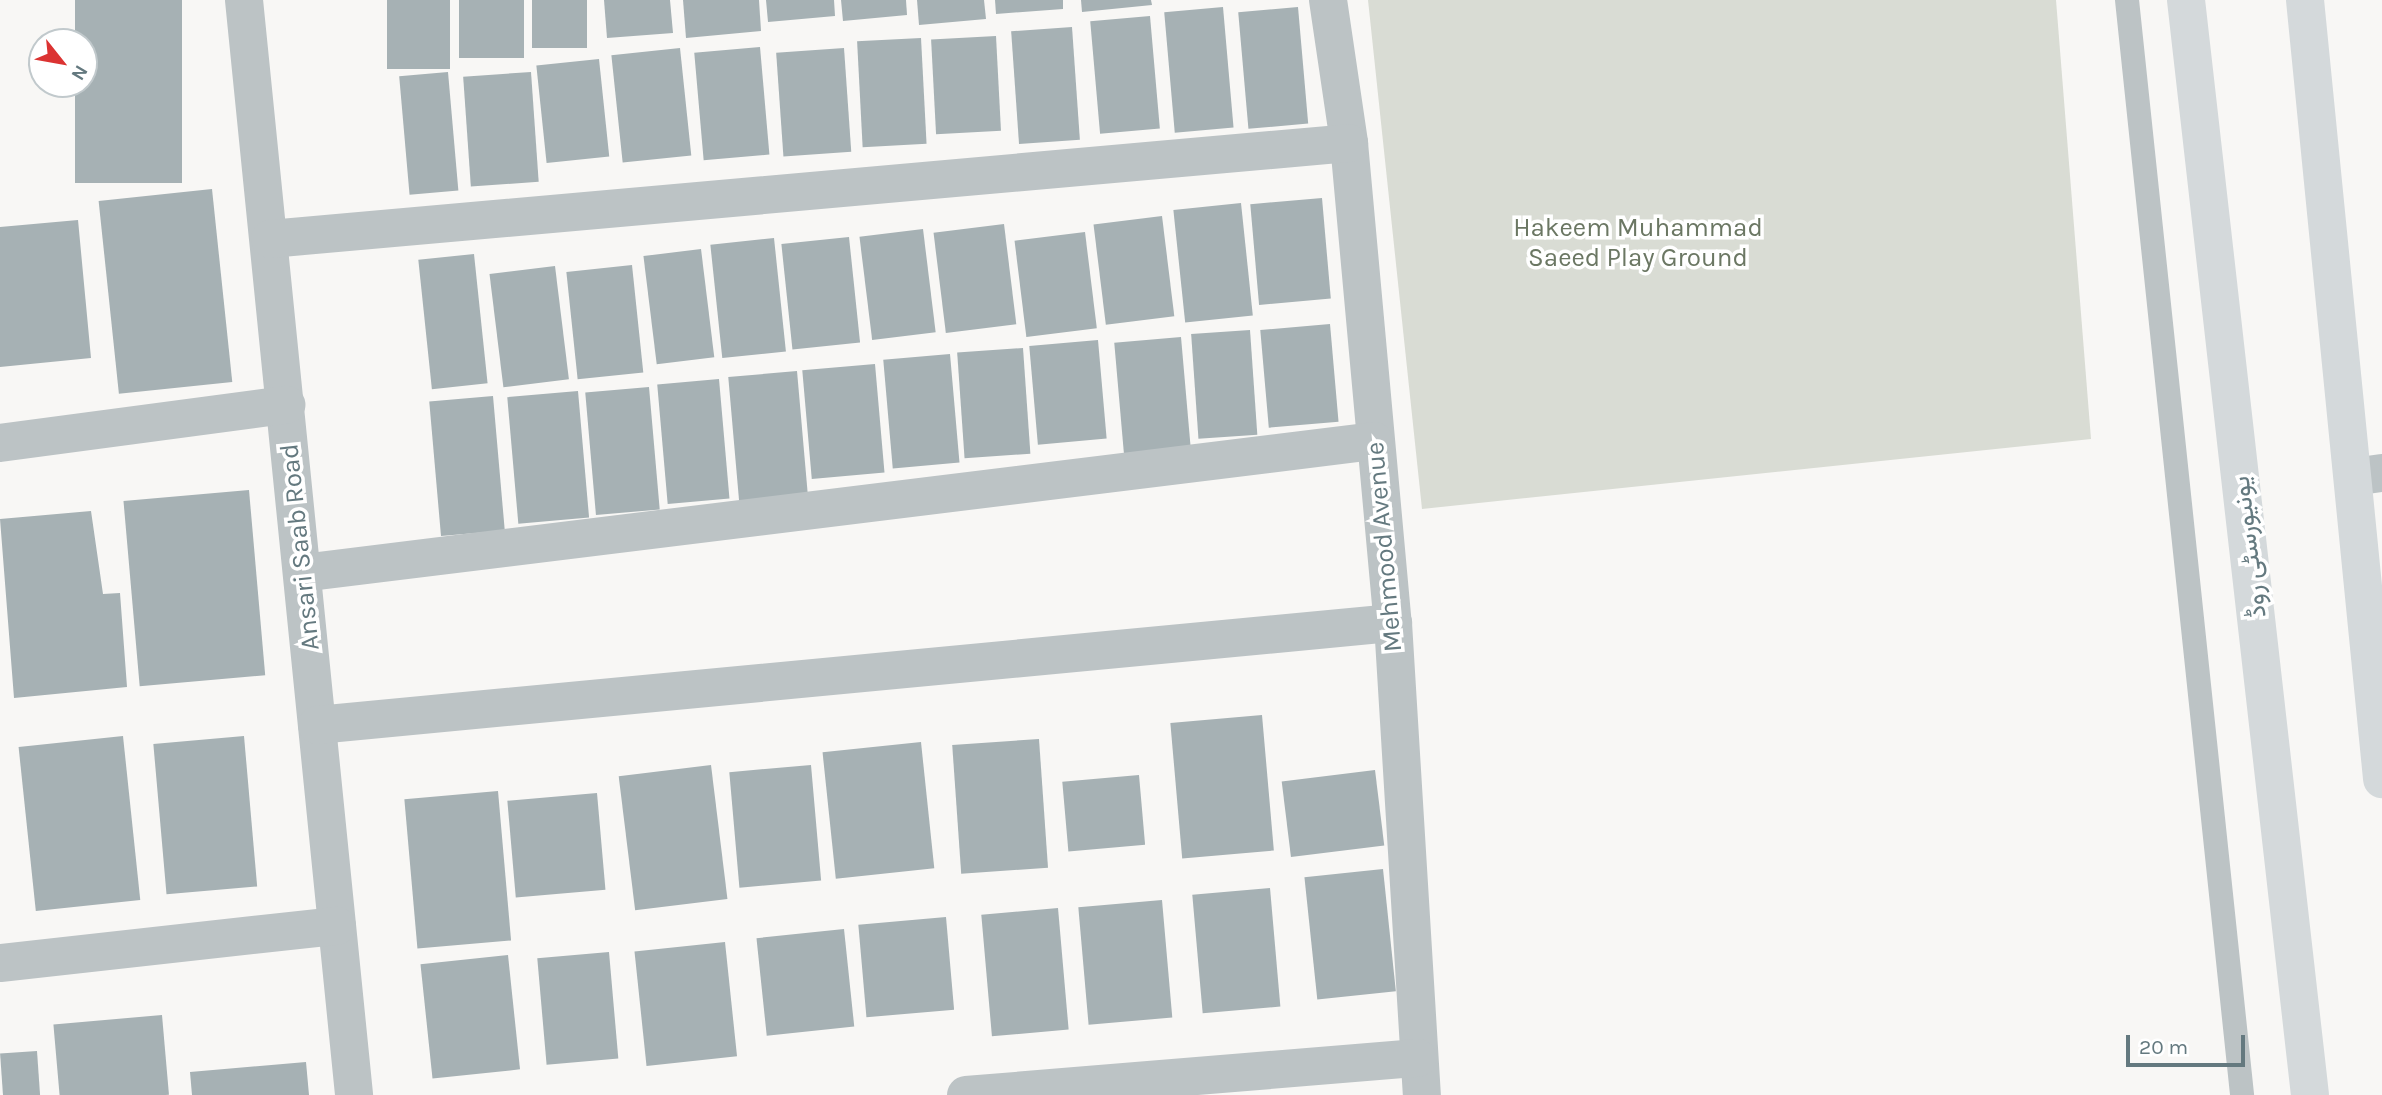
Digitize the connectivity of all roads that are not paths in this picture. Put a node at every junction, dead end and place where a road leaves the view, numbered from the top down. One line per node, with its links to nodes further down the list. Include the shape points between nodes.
1 (244, 0): 7 (street, Ansari Saab Road)
2 (1328, 0): 6 (street, Mehmood Avenue)
3 (2127, 0): 21 (lane)
4 (2186, 0): 22 (main road, یونیورسٹی روڈ)
5 (2305, 0): 11 (main road)
6 (1349, 143): 7 (street); 9 (street, Mehmood Avenue)
7 (270, 239): 8 (street, Ansari Saab Road)
8 (286, 405): 10 (street); 12 (street, Ansari Saab Road)
9 (1374, 441): 12 (street); 13 (street, Mehmood Avenue)
10 (0, 443)
11 (2367, 475): 15 (main road)
12 (302, 573): 14 (street, Ansari Saab Road)
13 (1393, 623): 14 (street); 18 (street, Mehmood Avenue)
14 (317, 725): 16 (street, Ansari Saab Road)
15 (2382, 779)
16 (337, 926): 17 (street); 19 (street, Ansari Saab Road)
17 (0, 963)
18 (1420, 1077): 20 (street)
19 (354, 1095)
20 (966, 1095)
21 (2242, 1095)
22 (2311, 1095)

